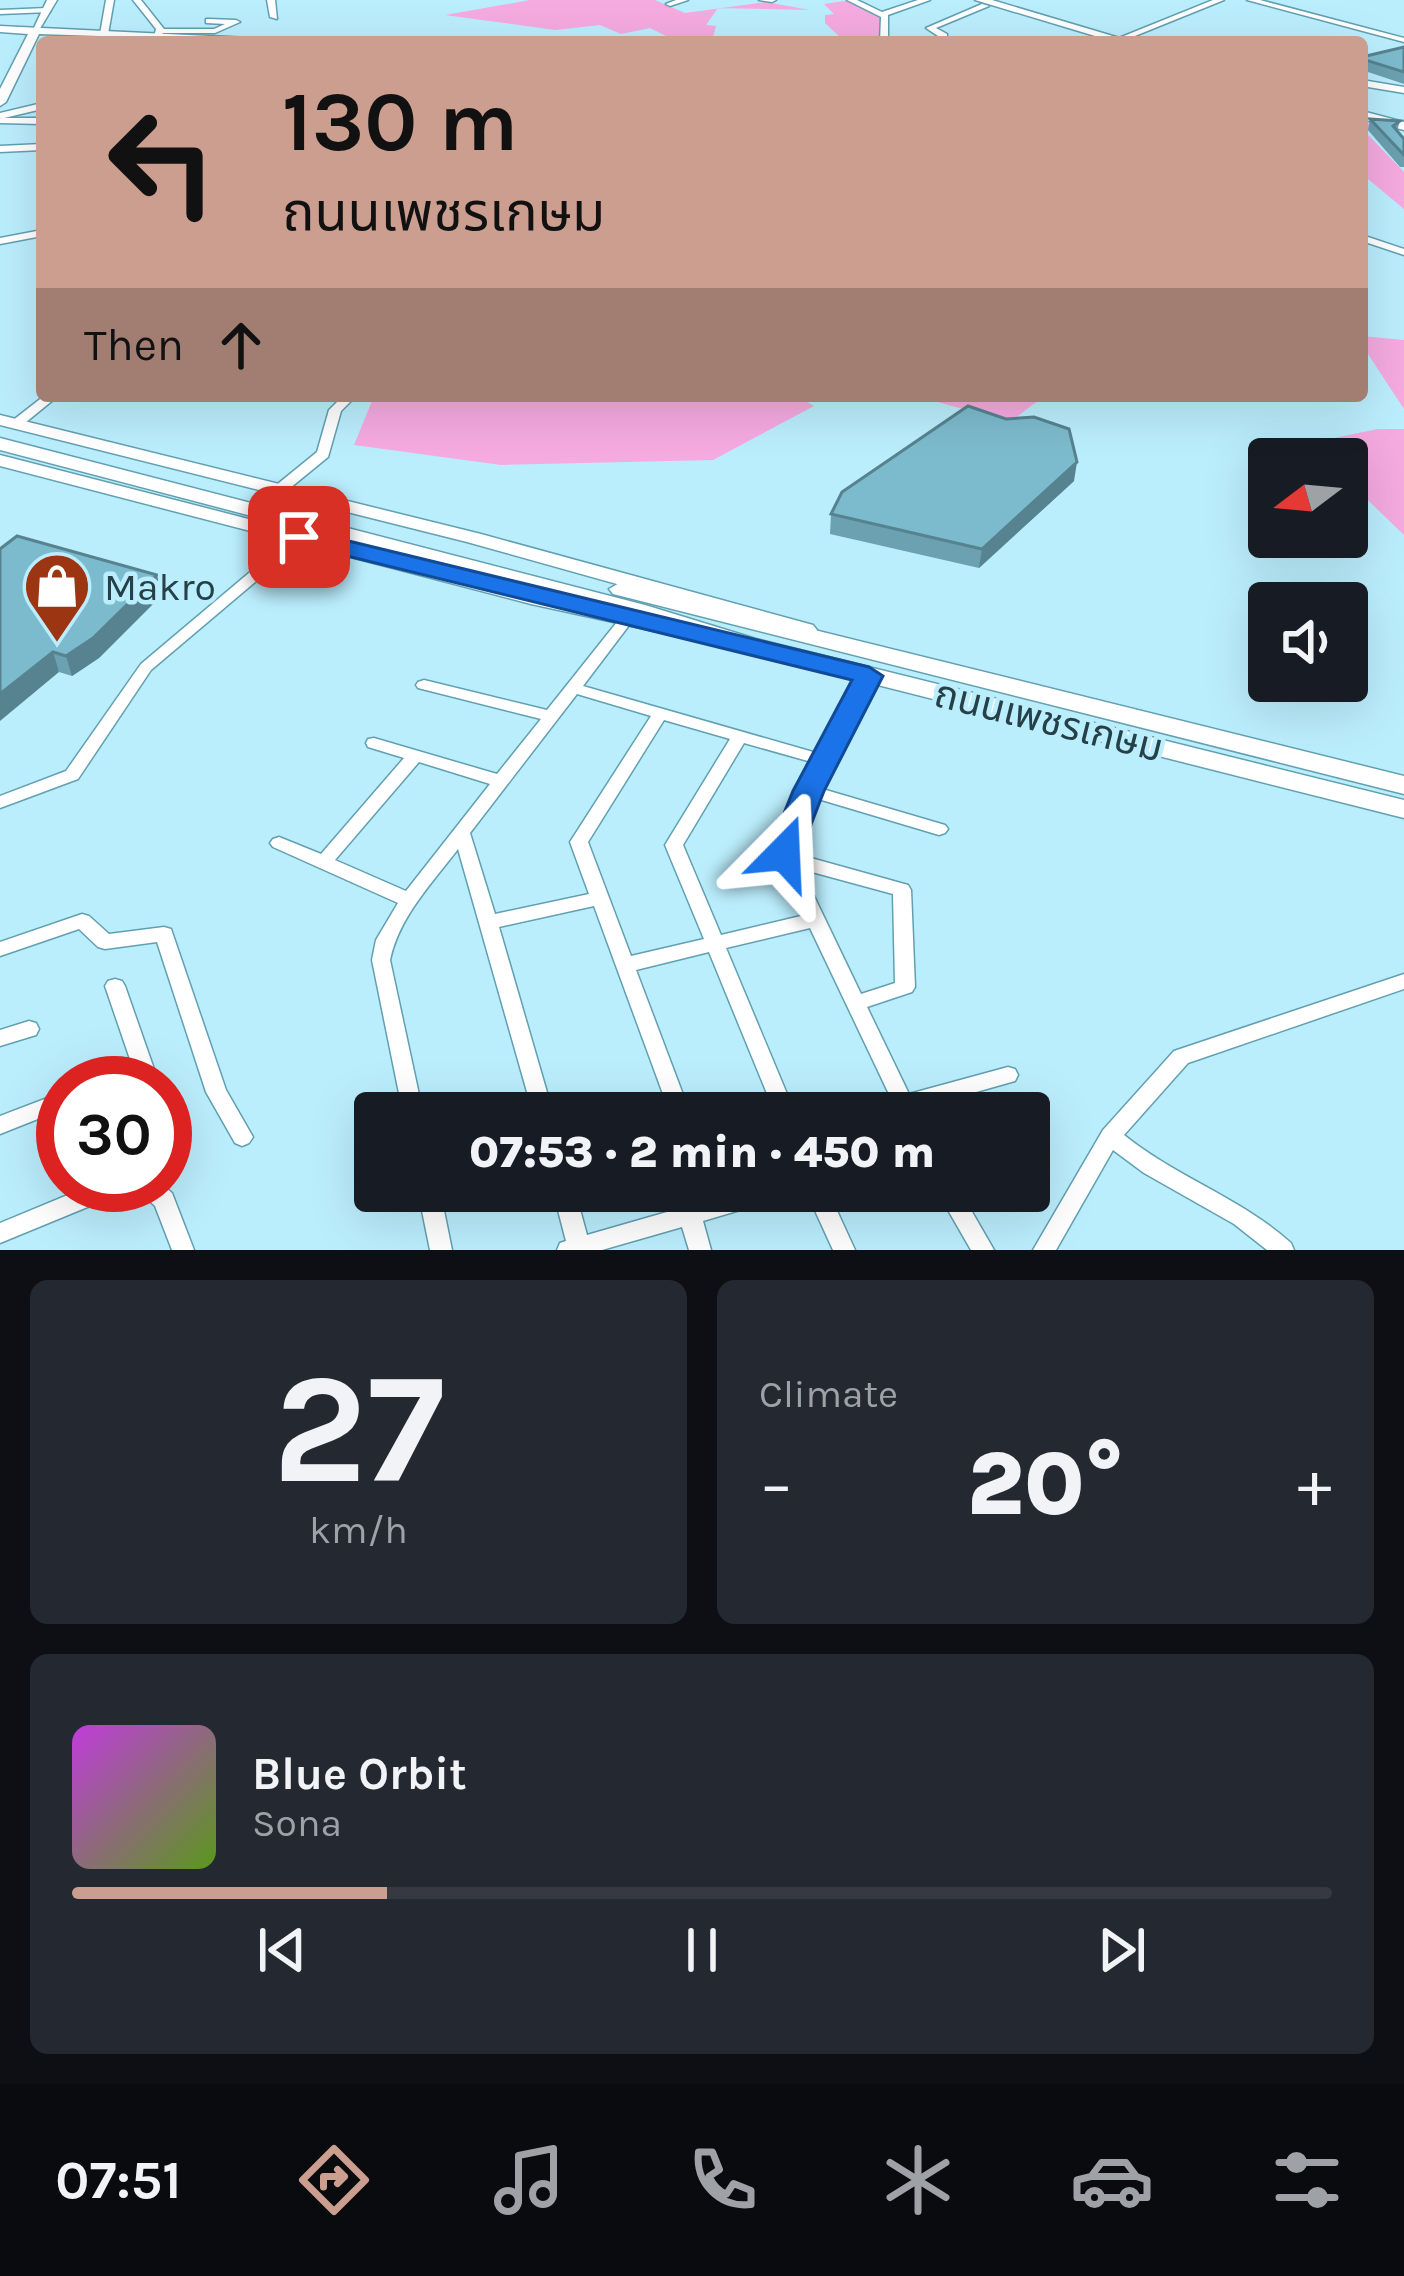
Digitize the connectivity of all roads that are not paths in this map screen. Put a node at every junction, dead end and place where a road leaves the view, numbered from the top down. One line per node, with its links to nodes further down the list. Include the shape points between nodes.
1 (61, 0): 12 (street)
2 (110, 0): 20 (street)
3 (137, 0): 23 (street)
4 (271, 0): 16 (street)
5 (851, 0): 15 (street)
6 (926, 0): 15 (street)
7 (962, 0): 11 (main road)
8 (1207, 0): 13 (street)
9 (1220, 0): 13 (street)
10 (1251, 0): 29 (street)
11 (982, 3): 26 (street, via 930,28); 27 (main road)
12 (50, 4): 14 (street); 19 (street)
13 (1188, 10): 28 (street)
14 (0, 12)
15 (883, 14): 25 (street)
16 (274, 17)
17 (209, 21): 24 (street, via 236,22)
18 (0, 32): 19 (main road)
19 (34, 33): 20 (main road); 21 (main road); 32 (main road)
20 (104, 34): 22 (main road)
21 (129, 36)
22 (142, 36)
23 (160, 36)
24 (170, 36)
25 (884, 36)
26 (944, 36)
27 (1098, 36)
28 (1127, 36)
29 (1404, 40)
30 (1368, 82): 31 (street)
31 (1404, 89)
32 (0, 101)
33 (36, 108): 35 (street)
34 (1368, 113): 37 (main road)
35 (0, 118): 36 (street)
36 (36, 121)
37 (1404, 123)
38 (36, 147): 39 (street)
39 (0, 148)
40 (36, 237): 42 (street)
41 (1368, 240): 43 (street)
42 (0, 241)
43 (1404, 252)
44 (42, 402): 46 (street)
45 (344, 402): 50 (street, via 323,454)
46 (5, 425): 48 (highway, ถนนเพชรเกษม); 50 (main road)
47 (0, 444): 48 (highway, ถนนเพชรเกษม)
48 (58, 452): 53 (highway, ถนนเพชรเกษม); 54 (highway, ถนนเพชรเกษม)
49 (0, 460): 51 (main road)
50 (279, 490): 54 (main road, via 767,616)
51 (299, 537): 52 (main road); 66 (street, via 146,667 72,775)
52 (626, 620): 53 (main road); 56 (street)
53 (748, 645): 54 (highway, ถนนเพชรเกษม)
54 (870, 665): 62 (street); 64 (highway, ถนนเพชรเกษม); 67 (highway, ถนนเพชรเกษม)
55 (424, 685): 58 (street)
56 (572, 688): 57 (street); 58 (street)
57 (660, 714): 59 (street); 73 (street, via 580,832)
58 (549, 716): 63 (street)
59 (739, 737): 62 (street); 77 (street, via 674,845)
60 (374, 743): 61 (street)
61 (415, 756): 63 (street); 72 (street)
62 (826, 761): 65 (street)
63 (501, 781): 69 (street)
64 (1404, 785)
65 (809, 791): 68 (street); 71 (street)
66 (0, 802)
67 (1404, 809)
68 (939, 829)
69 (463, 835): 74 (street); 76 (street)
70 (279, 843): 72 (street)
71 (786, 859): 75 (street); 82 (street, via 902,890 905,987)
72 (323, 863): 74 (street)
73 (600, 898): 76 (street); 79 (street)
74 (409, 900): 87 (street, via 380,952)
75 (814, 920): 77 (street); 82 (street)
76 (492, 922): 88 (street)
77 (715, 944): 79 (street); 90 (street)
78 (0, 950): 96 (street, via 82,922 105,942 164,934 217,1092)
79 (625, 965): 89 (street)
80 (1404, 980): 95 (street, via 1180,1057)
81 (115, 986): 85 (street)
82 (855, 1004): 91 (street)
83 (29, 1029): 84 (street)
84 (0, 1038)
85 (139, 1056)
86 (1008, 1076): 92 (street)
87 (409, 1092)
88 (537, 1092)
89 (672, 1092)
90 (776, 1092)
91 (898, 1092)
92 (957, 1092)
93 (36, 1111): 94 (street)
94 (0, 1125)
95 (1110, 1136): 112 (street); 113 (street, via 1238,1211)
96 (242, 1137)
97 (51, 1212): 105 (street)
98 (169, 1212): 107 (street)
99 (433, 1212): 108 (street)
100 (568, 1212): 106 (street)
101 (694, 1212): 104 (street)
102 (827, 1212): 110 (street)
103 (960, 1212): 111 (street)
104 (690, 1215): 106 (street); 109 (street)
105 (0, 1233)
106 (576, 1249)
107 (183, 1250)
108 (441, 1250)
109 (700, 1250)
110 (844, 1250)
111 (983, 1250)
112 (1044, 1250)
113 (1282, 1250)

